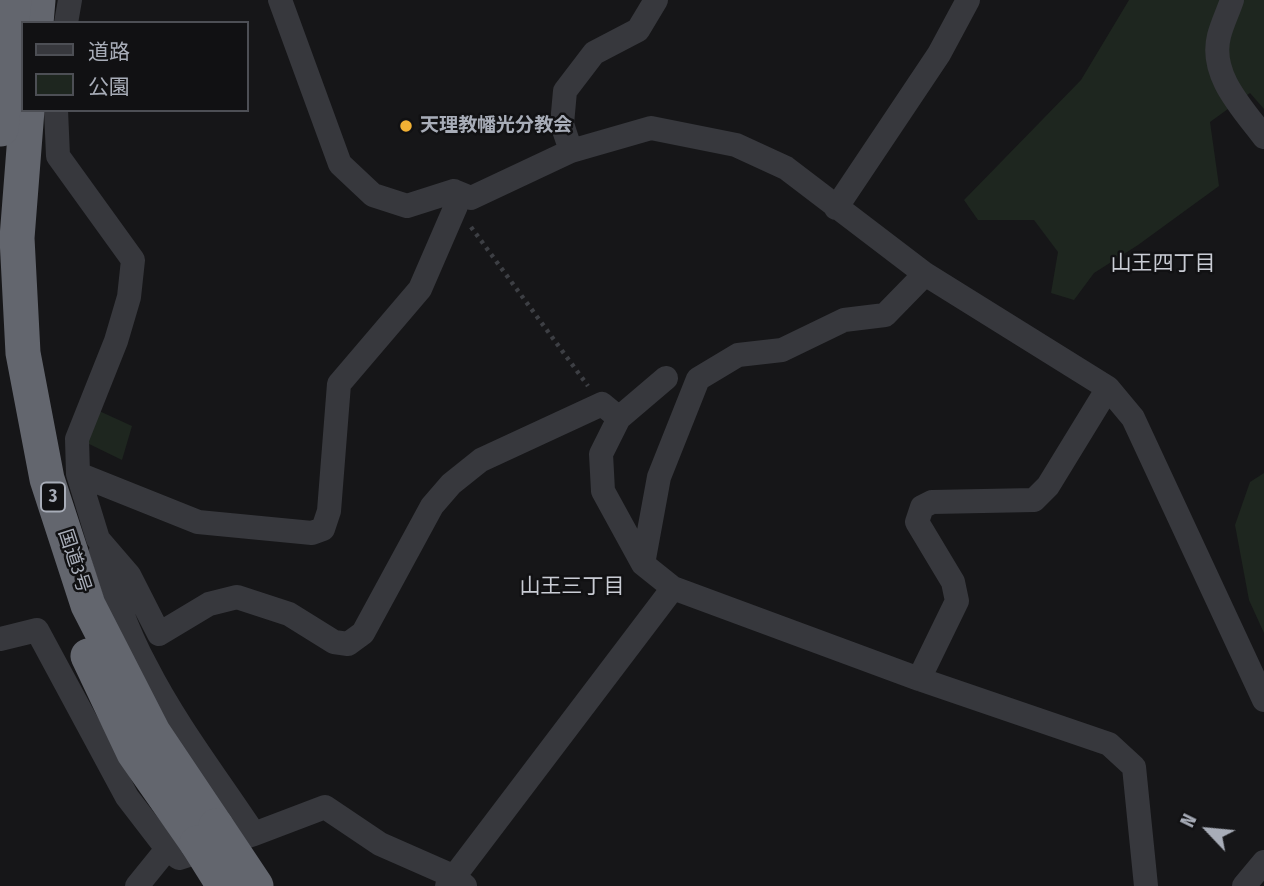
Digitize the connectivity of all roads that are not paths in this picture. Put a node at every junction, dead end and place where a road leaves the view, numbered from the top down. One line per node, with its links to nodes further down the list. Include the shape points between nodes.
1 (14, 0): 13 (highway, 国道3号 / 3, bridge)
2 (23, 0): 9 (street)
3 (38, 0): 10 (highway)
4 (70, 0): 11 (street)
5 (280, 0): 16 (street, via 340,164 373,195 407,206)
6 (656, 0): 15 (street, via 638,30 594,53 565,91 562,124)
7 (968, 0): 17 (street, via 939,54)
8 (1232, 0): 14 (street, via 1218,38 1219,64 1228,89)
9 (0, 7)
10 (36, 21)
11 (66, 21)
12 (57, 112): 23 (street, via 58,156 133,260 129,297 116,341 77,439)
13 (13, 130): 31 (highway, 国道3号 / 3, via 23,353 47,479 88,605 153,732)
14 (1264, 137)
15 (571, 151): 16 (street, via 471,198); 17 (street, via 651,128 736,145 786,168)
16 (455, 199): 23 (street, via 420,289 339,384 329,512 323,529 312,533 198,522)
17 (836, 208): 18 (street)
18 (925, 274): 21 (street); 25 (street, via 885,315 844,320 782,350 738,355 698,379 659,477)
19 (0, 348): 31 (highway, 国道3号 / 3, via 25,489 66,613 134,753)
20 (666, 378): 22 (street)
21 (1108, 388): 28 (street, via 1048,486 1034,500 932,502 922,507 917,522 953,582 957,601); 29 (street, via 1133,418)
22 (610, 411): 24 (street, via 481,460 452,484 432,506 363,633 348,645 334,642 289,614 237,597 209,604 159,634 128,575); 25 (street, via 601,454 603,491)
23 (78, 474): 24 (street)
24 (98, 539): 30 (street, via 118,604 146,666 190,741)
25 (643, 564): 26 (street)
26 (673, 588): 28 (street); 33 (street)
27 (0, 639): 31 (street, via 37,629 127,797)
28 (919, 679): 37 (street, via 1109,744 1134,767)
29 (1264, 701)
30 (254, 834): 31 (street, via 179,858); 33 (street, via 325,807 380,844)
31 (193, 840): 34 (street); 35 (highway, 国道3号 / 3, bridge); 36 (highway, 国道3号 / 3, bridge)
32 (1264, 862): 38 (street)
33 (456, 883)
34 (137, 886)
35 (224, 886)
36 (256, 886)
37 (1146, 886)
38 (1244, 886)

